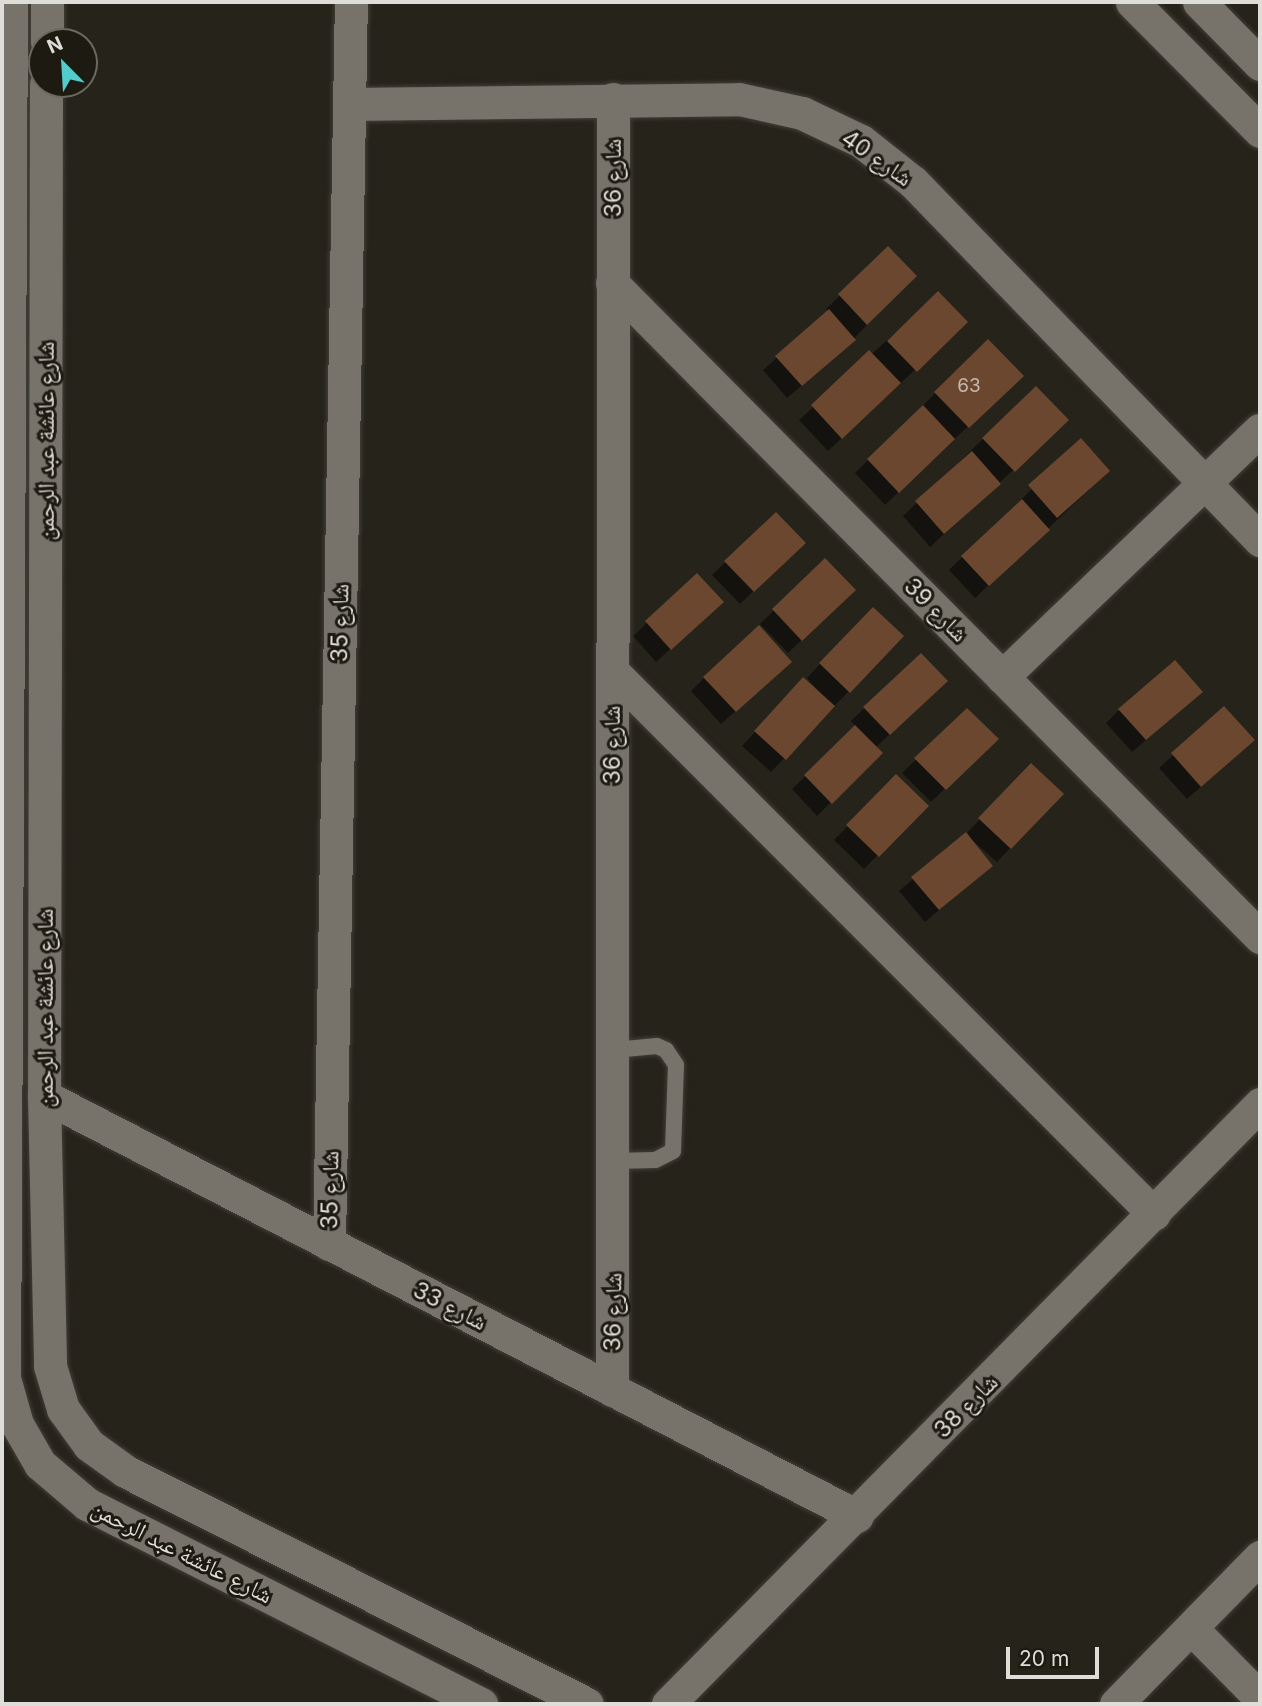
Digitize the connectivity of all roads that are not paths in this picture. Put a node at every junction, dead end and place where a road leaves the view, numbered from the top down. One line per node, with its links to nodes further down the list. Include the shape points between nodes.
1 (11, 2): 30 (street, شارع عائشة عبد الرحمن, via 4,1378 17,1424 40,1464 87,1504)
2 (47, 2): 6 (street)
3 (351, 2): 10 (street, شارع 35)
4 (1132, 2): 11 (street)
5 (1199, 2): 7 (street)
6 (47, 28)
7 (1260, 64)
8 (46, 98): 20 (street, شارع عائشة عبد الرحمن)
9 (613, 99): 10 (street, شارع 40); 12 (street, شارع 36); 14 (street, شارع 40, via 739,99 802,113 861,141 913,182)
10 (349, 104): 24 (street, شارع 35)
11 (1260, 131)
12 (612, 283): 16 (street, شارع 36); 17 (street, شارع 39)
13 (1260, 430): 14 (street)
14 (1205, 483): 15 (street, شارع 40); 17 (street)
15 (1260, 540)
16 (612, 671): 19 (street, شارع 36); 23 (street)
17 (1003, 677): 18 (street, شارع 39)
18 (1260, 937)
19 (614, 1049): 22 (street, شارع 36); 22 (lane, via 657,1046 666,1050 676,1065 673,1151 665,1158)
20 (44, 1096): 24 (street, شارع 33); 31 (street, شارع عائشة عبد الرحمن, via 50,1366 63,1409 89,1445 125,1471)
21 (1260, 1104): 23 (street, شارع 38)
22 (614, 1161): 25 (street, شارع 36)
23 (1154, 1214): 26 (street, شارع 38)
24 (329, 1244): 25 (street, شارع 33)
25 (612, 1390): 26 (street, شارع 33)
26 (857, 1516): 32 (street, شارع 38)
27 (1260, 1557): 28 (street)
28 (1191, 1628): 29 (street); 33 (street)
29 (1260, 1698)
30 (481, 1704)
31 (587, 1704)
32 (668, 1704)
33 (1116, 1704)

